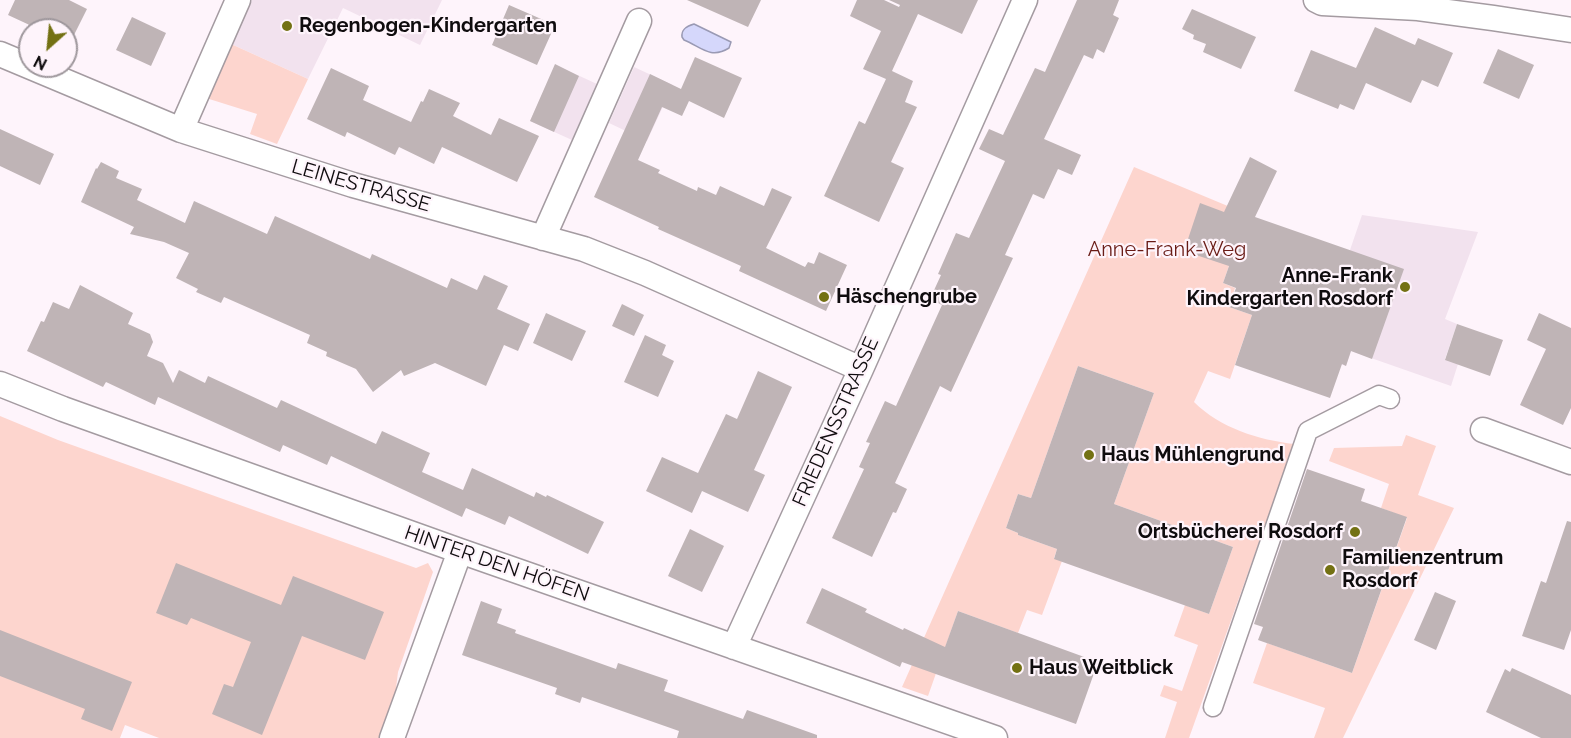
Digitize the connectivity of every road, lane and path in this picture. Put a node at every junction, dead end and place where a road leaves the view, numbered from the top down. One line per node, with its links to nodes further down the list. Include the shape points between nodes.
1 (238, 0): 7 (street)
2 (1025, 0): 9 (street, FRIEDENSSTRASSE)
3 (1316, 0): 5 (street, via 1418,8)
4 (639, 21): 8 (street)
5 (1571, 30)
6 (0, 54): 7 (street, LEINESTRASSE)
7 (181, 130): 8 (street, LEINESTRASSE, via 353,185)
8 (543, 238): 9 (street, LEINESTRASSE, via 645,273)
9 (861, 369): 15 (street, FRIEDENSSTRASSE)
10 (0, 384): 14 (street, HINTER DEN HÖFEN)
11 (1390, 399): 16 (street, via 1379,395 1308,431)
12 (1483, 430): 13 (street)
13 (1571, 462)
14 (460, 551): 15 (street, HINTER DEN HÖFEN); 17 (street)
15 (734, 647): 18 (street, HINTER DEN HÖFEN)
16 (1213, 706)
17 (392, 738)
18 (995, 738)

